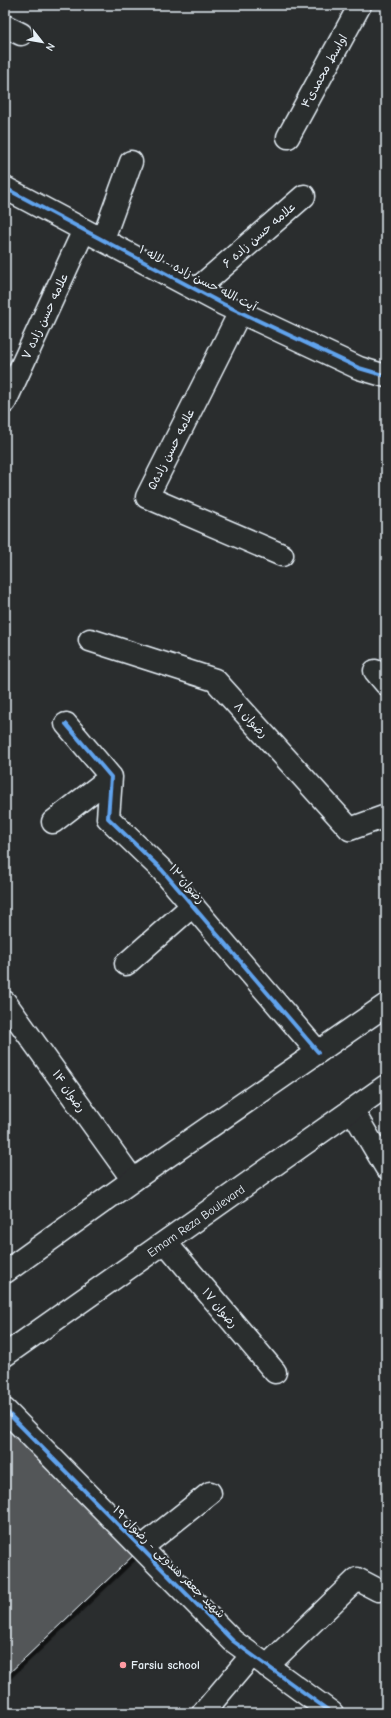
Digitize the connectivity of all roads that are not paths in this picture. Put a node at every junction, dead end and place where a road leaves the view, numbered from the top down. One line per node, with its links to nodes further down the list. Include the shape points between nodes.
1 (360, 5): 2 (street, اواسط محمدی۴)
2 (288, 137)
3 (131, 162): 6 (street, علامه حسن زاده ۷)
4 (5, 188): 6 (street, آیت الله حسن زاده - لاله ۱)
5 (304, 196): 7 (street, علامه حسن زاده ۶)
6 (93, 234): 7 (street, آیت الله حسن زاده - لاله ۱); 11 (street, علامه حسن زاده ۷)
7 (196, 290): 8 (street, آیت الله حسن زاده - لاله ۱)
8 (240, 312): 9 (street, آیت الله حسن زاده - لاله ۱, via 360,368); 12 (street, علامه حسن زاده۵, via 147,497)
9 (381, 374): 10 (street)
10 (386, 393)
11 (5, 402)
12 (282, 555)
13 (90, 640): 16 (street, رضوان ۸, via 215,680 350,829)
14 (66, 724): 15 (street)
15 (111, 777): 17 (street); 18 (street, رضوان ۱۲, via 108,818 162,870)
16 (386, 816)
17 (53, 822)
18 (192, 906): 19 (street); 22 (street, رضوان ۱۲)
19 (126, 964)
20 (5, 1002): 26 (street, رضوان ۱۴)
21 (386, 1005): 22 (street)
22 (318, 1052): 26 (street)
23 (386, 1086): 24 (street, Emam Reza Boulevard)
24 (352, 1110): 25 (street); 27 (street, Emam Reza Boulevard)
25 (386, 1167)
26 (133, 1180): 28 (street)
27 (166, 1243): 29 (street, Emam Reza Boulevard); 30 (street, رضوان ۱۷)
28 (5, 1272)
29 (5, 1355)
30 (275, 1372)
31 (5, 1410): 33 (street, شهید جعفر هندویی - رضوان ۱۹)
32 (210, 1493): 33 (street)
33 (141, 1548): 35 (street, شهید جعفر هندویی - رضوان ۱۹, via 233,1641)
34 (378, 1590): 35 (street, via 357,1579)
35 (260, 1661): 36 (street); 37 (street, شهید جعفر هندویی - رضوان ۱۹)
36 (203, 1713)
37 (332, 1713)

